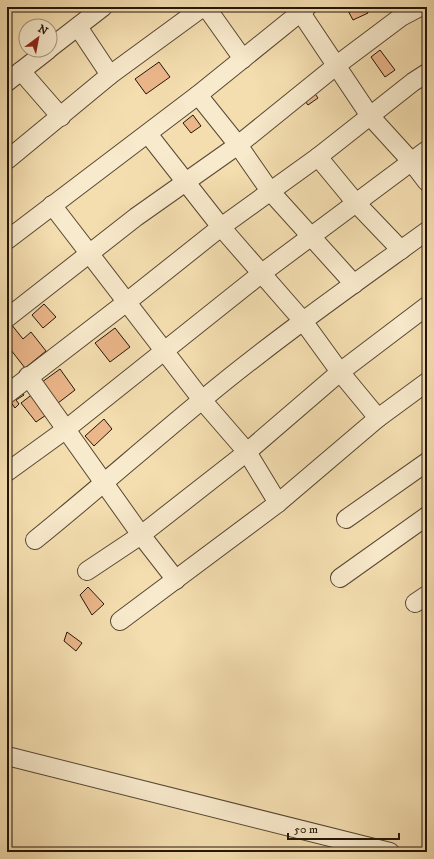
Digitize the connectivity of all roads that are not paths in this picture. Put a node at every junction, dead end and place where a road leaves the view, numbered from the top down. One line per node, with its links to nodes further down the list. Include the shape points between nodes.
1 (103, 7): 6 (street)
2 (203, 7): 13 (street)
3 (206, 7): 9 (street)
4 (420, 7): 10 (street, via 401,17)
5 (302, 8): 9 (street); 10 (street)
6 (78, 27): 7 (street); 13 (street)
7 (58, 42)
8 (37, 58): 12 (street)
9 (243, 60): 14 (street)
10 (337, 65): 15 (street); 18 (street)
11 (427, 73): 15 (street)
12 (14, 76): 16 (street)
13 (110, 76): 16 (street)
14 (198, 95): 17 (street); 18 (street)
15 (370, 116): 20 (street); 22 (street)
16 (61, 117): 21 (street)
17 (148, 134): 23 (street); 27 (street)
18 (238, 145): 23 (street); 25 (street)
19 (427, 150): 22 (street)
20 (318, 157): 25 (street); 26 (street)
21 (7, 160)
22 (411, 161): 24 (street); 26 (street)
23 (185, 182): 28 (street); 33 (street)
24 (427, 182)
25 (270, 192): 28 (street); 30 (street)
26 (356, 203): 30 (street); 32 (street)
27 (52, 205): 31 (street); 33 (street)
28 (221, 227): 34 (street); 36 (street)
29 (427, 231): 32 (street)
30 (312, 236): 34 (street); 35 (street)
31 (7, 240)
32 (401, 250): 35 (street)
33 (90, 252): 36 (street); 38 (street)
34 (262, 274): 39 (street); 40 (street)
35 (354, 284): 39 (street)
36 (128, 301): 40 (street); 42 (street)
37 (427, 306): 41 (street)
38 (7, 318)
39 (303, 321): 41 (street); 45 (street)
40 (165, 349): 45 (street); 47 (street)
41 (340, 372): 46 (street); 48 (street)
42 (28, 376): 44 (street); 47 (street)
43 (427, 382): 46 (street)
44 (7, 394)
45 (202, 400): 48 (street); 51 (street)
46 (378, 418): 52 (street)
47 (65, 430): 50 (street); 51 (street)
48 (247, 452): 52 (street); 55 (street)
49 (427, 462): 54 (street)
50 (7, 472)
51 (105, 484): 55 (street); 56 (street)
52 (278, 503): 59 (street)
53 (427, 516): 58 (street)
54 (346, 519)
55 (141, 535): 57 (street); 59 (street)
56 (35, 540)
57 (87, 571)
58 (340, 578)
59 (176, 580): 60 (street)
60 (120, 621)
61 (7, 756): 62 (street)
62 (390, 852)

